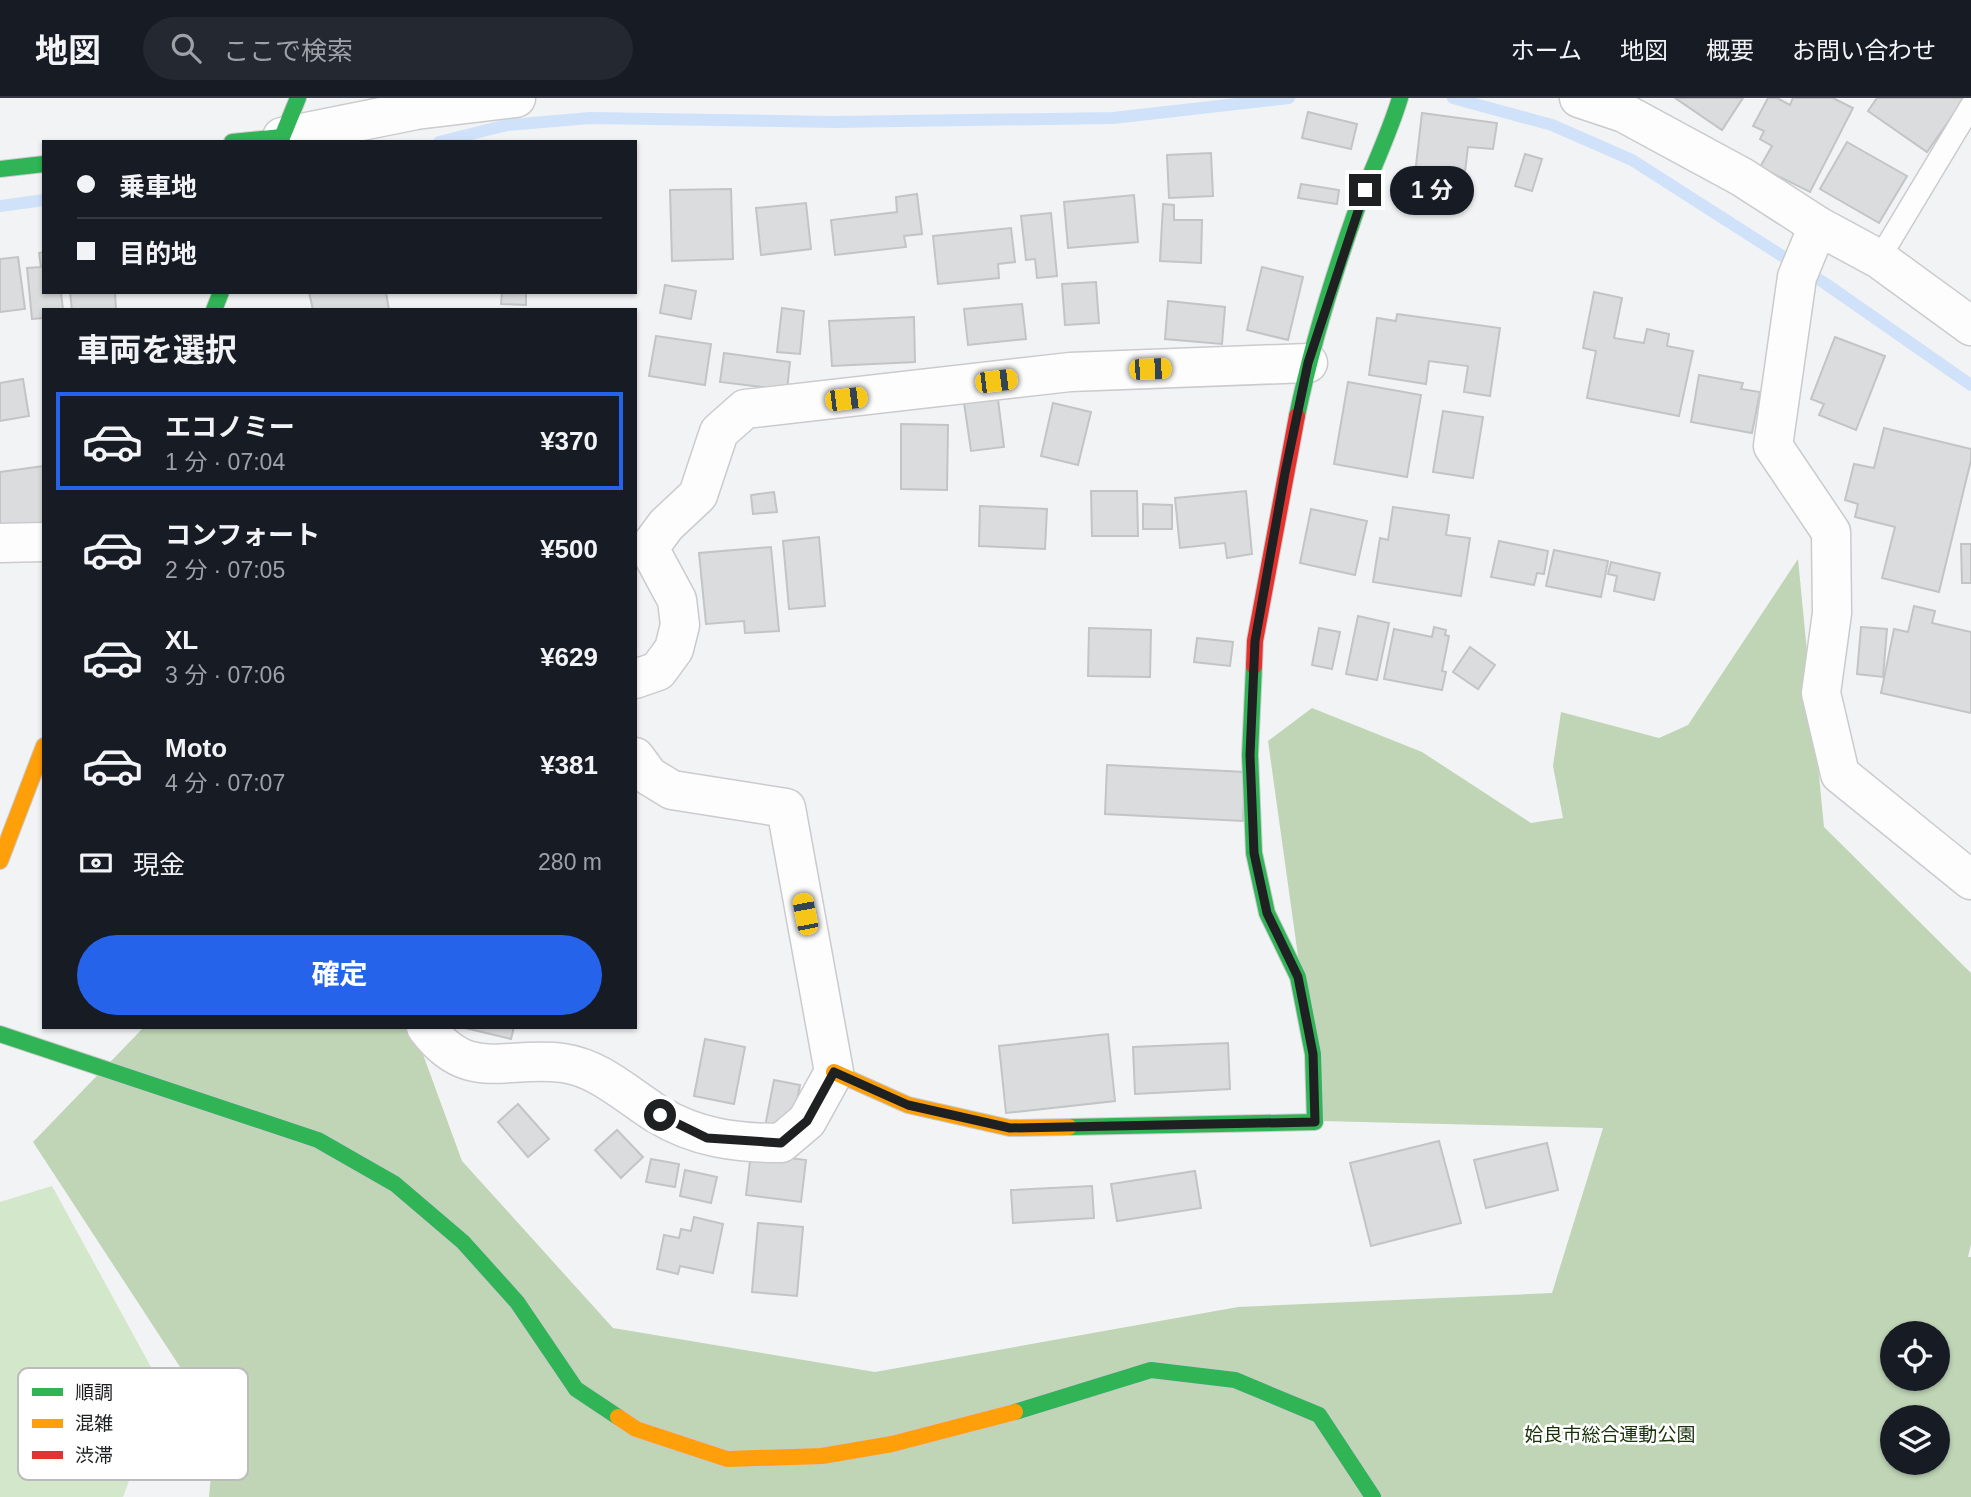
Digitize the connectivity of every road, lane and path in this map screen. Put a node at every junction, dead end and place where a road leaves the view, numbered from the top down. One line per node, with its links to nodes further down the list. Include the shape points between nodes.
1 (298, 98): 7 (street)
2 (516, 98): 7 (street, via 416,110)
3 (1400, 98): 13 (street, via 1356,212)
4 (1580, 98): 5 (street)
5 (1627, 105): 10 (street, via 1742,177)
6 (1971, 106): 11 (lane)
7 (281, 139)
8 (42, 163): 9 (street)
9 (0, 169)
10 (1815, 234): 11 (street); 20 (street, via 1797,277 1773,446 1831,531 1832,613 1821,693 1840,774)
11 (1879, 259): 12 (street)
12 (1971, 326)
13 (1308, 363): 16 (street, via 1070,372 745,409 719,432 698,495 649,548 677,600 680,625 674,649 658,671); 23 (street, via 1255,641 1250,755 1254,853 1267,913 1298,977 1313,1054 1315,1122 1010,1128 908,1105)
14 (42, 542): 15 (street)
15 (0, 543)
16 (637, 678)
17 (42, 751): 19 (street)
18 (637, 760): 23 (street, via 649,776 672,790 786,808)
19 (0, 861)
20 (1971, 880)
21 (428, 1029): 23 (street, via 451,1055 484,1064 563,1063 593,1071 707,1138 748,1143 781,1143 807,1121)
22 (0, 1034): 24 (street, via 318,1140 395,1184 463,1242 517,1302 576,1389 636,1429 727,1459 822,1456 892,1444 1008,1414 1151,1370 1235,1380 1319,1415)
23 (834, 1072)
24 (1373, 1497)

